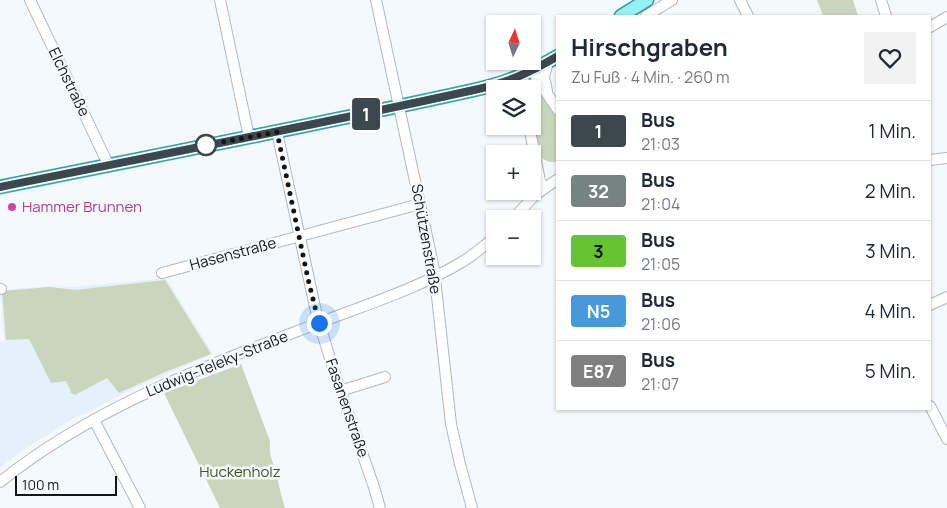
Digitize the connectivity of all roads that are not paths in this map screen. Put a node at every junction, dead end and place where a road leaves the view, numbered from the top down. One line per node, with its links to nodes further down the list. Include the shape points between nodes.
1 (30, 0): 25 (street, Elchstraße)
2 (220, 0): 22 (street)
3 (376, 0): 18 (street, Schützenstraße)
4 (647, 0): 8 (main road)
5 (672, 0): 9 (street)
6 (740, 0): 10 (street)
7 (881, 0): 11 (street)
8 (623, 15)
9 (648, 15)
10 (748, 15)
11 (886, 15)
12 (947, 17): 13 (street)
13 (931, 26)
14 (552, 59): 15 (main road); 17 (street, via 544,77)
15 (527, 79): 17 (street)
16 (486, 87): 18 (main road)
17 (547, 92): 19 (street)
18 (398, 107): 20 (main road); 29 (street, Schützenstraße)
19 (556, 107)
20 (277, 132): 22 (main road); 31 (street, Fasanenstraße)
21 (531, 135): 28 (street)
22 (248, 137): 25 (main road)
23 (947, 158): 24 (street)
24 (931, 160)
25 (108, 164): 27 (main road)
26 (556, 180): 28 (street)
27 (0, 187)
28 (544, 187): 30 (street)
29 (420, 204): 31 (street, Hasenstraße); 34 (street, Schützenstraße)
30 (521, 210)
31 (299, 236): 33 (street, Hasenstraße); 37 (street, Fasanenstraße)
32 (486, 244): 34 (street, Ludwig-Teleky-Straße, via 464,261)
33 (162, 273)
34 (434, 277): 37 (street, Ludwig-Teleky-Straße); 46 (street, Schützenstraße, via 451,424)
35 (947, 297): 36 (street)
36 (931, 305)
37 (319, 323): 39 (street, Fasanenstraße); 41 (street, Ludwig-Teleky-Straße, via 157,388)
38 (385, 377): 39 (street)
39 (340, 391): 45 (street, Fasanenstraße)
40 (931, 408): 42 (street)
41 (94, 420): 43 (street, Ludwig-Teleky-Straße, via 40,452); 44 (street)
42 (947, 439)
43 (0, 482)
44 (140, 508)
45 (380, 508)
46 (472, 508)

